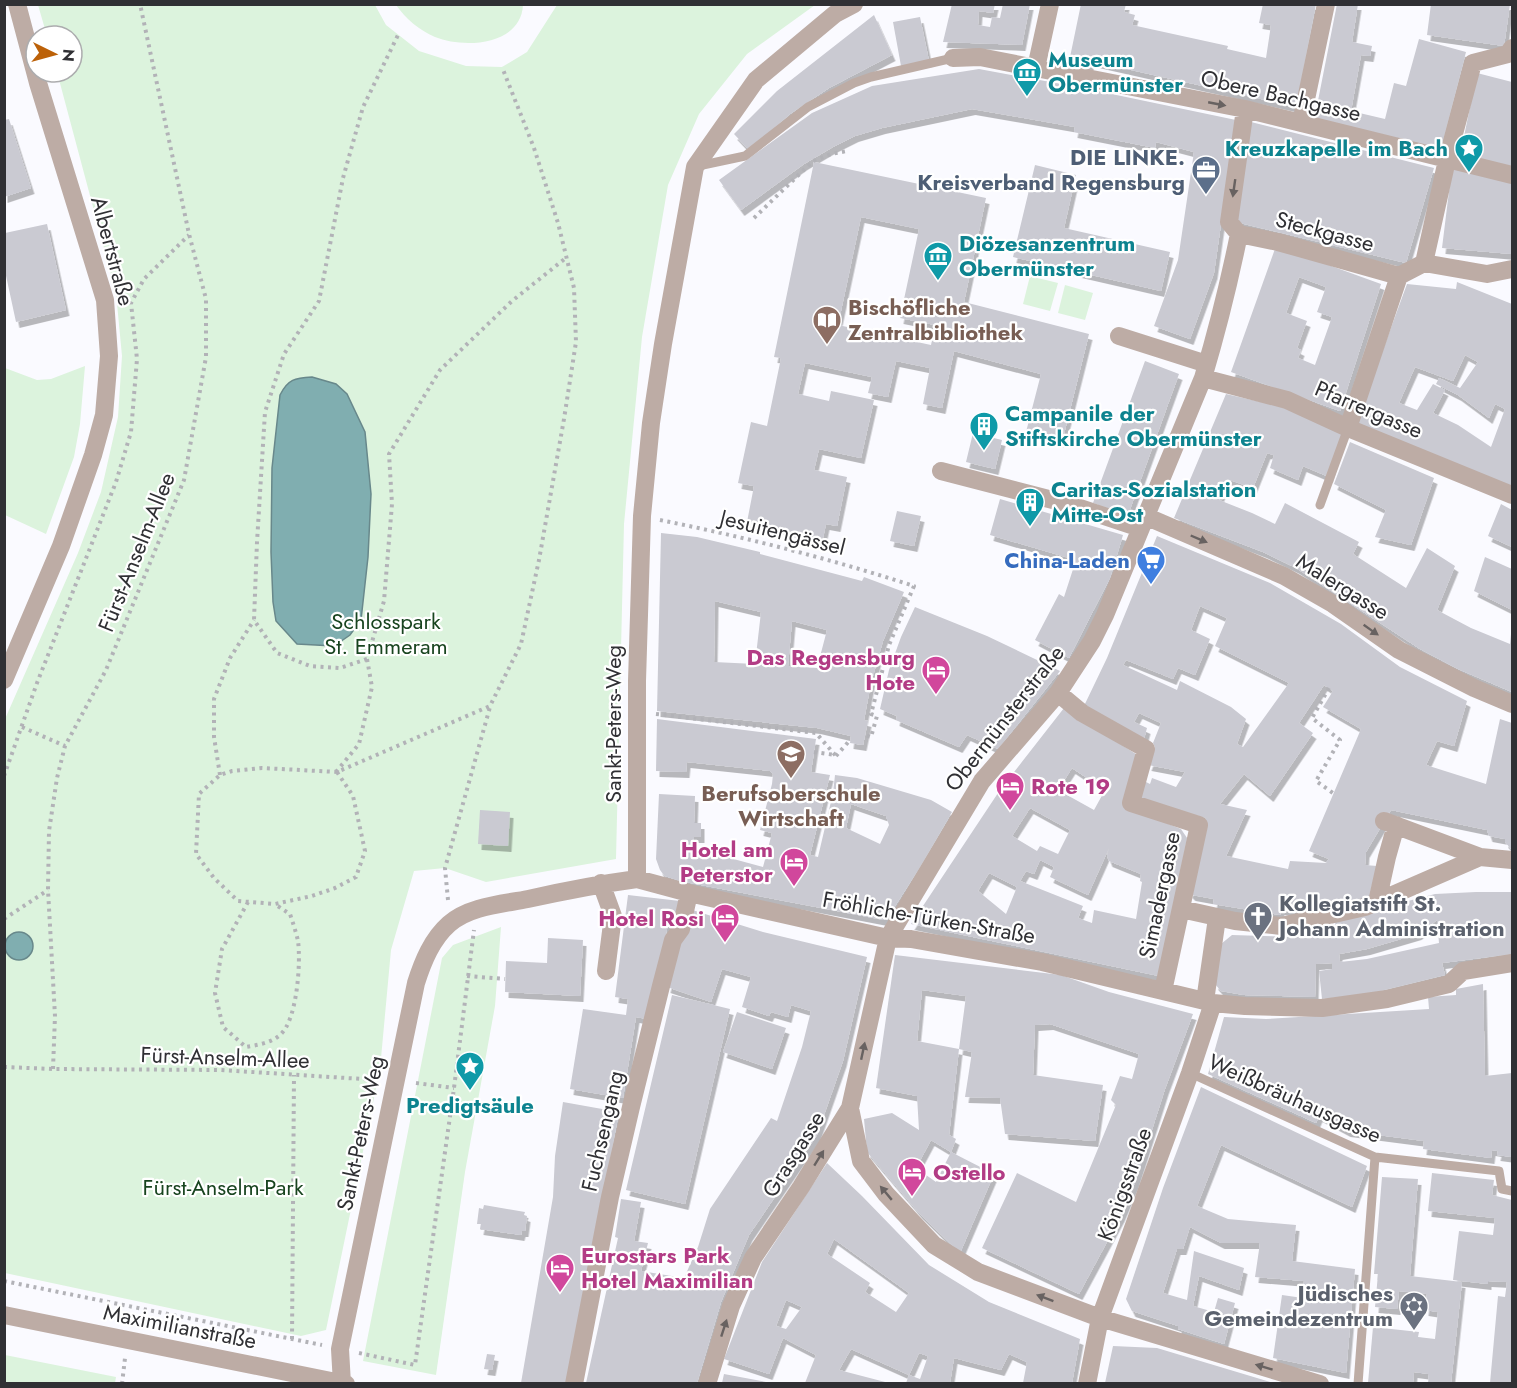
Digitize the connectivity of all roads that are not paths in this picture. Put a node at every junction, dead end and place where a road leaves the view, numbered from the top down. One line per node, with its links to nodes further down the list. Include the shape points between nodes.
1 (17, 4): 24 (street, Albertstraße, via 105,300 109,356 104,415 93,455 61,546)
2 (854, 4): 11 (street, Sankt-Peters-Weg, via 835,14 756,80)
3 (1050, 4): 7 (street)
4 (1326, 4): 9 (street)
5 (1512, 48): 10 (street, via 1508,54 1473,63)
6 (953, 58): 7 (street, Obere Bachgasse, via 980,57); 11 (lane, via 854,83 808,107 745,156)
7 (1036, 68): 8 (street, Obere Bachgasse, one-way to 8)
8 (1245, 109): 9 (street, Obere Bachgasse); 13 (street, Obermünsterstraße, one-way to 13, via 1229,222)
9 (1301, 123): 10 (street, Obere Bachgasse)
10 (1447, 160): 12 (street, Obere Bachgasse); 14 (street)
11 (695, 167): 29 (street, Sankt-Peters-Weg, via 651,423 642,516)
12 (1512, 175)
13 (1239, 234): 16 (street, Steckgasse); 18 (street, Obermünsterstraße)
14 (1424, 263): 15 (street, via 1487,274); 16 (street)
15 (1512, 269)
16 (1399, 276): 19 (street)
17 (1119, 336): 18 (street, Pfarrergasse)
18 (1205, 371): 19 (street, Pfarrergasse, via 1287,400); 23 (street, Obermünsterstraße)
19 (1348, 428): 21 (street, Pfarrergasse); 22 (lane)
20 (941, 471): 23 (street, Malergasse)
21 (1512, 495)
22 (1320, 505)
23 (1143, 522): 25 (street, Obermünsterstraße, via 1105,615); 26 (street, Malergasse, one-way to 26, via 1284,576 1400,650)
24 (4, 680)
25 (1058, 693): 33 (street, Simadergasse, via 1082,713 1146,749 1131,802 1199,825); 35 (street, Obermünsterstraße, via 982,781)
26 (1512, 704)
27 (1480, 857): 28 (street); 32 (street); 32 (street, via 1390,823 1387,857)
28 (1512, 860)
29 (637, 879): 30 (street, Sankt-Peters-Weg); 31 (street, Fröhliche-Türken-Straße)
30 (601, 884): 37 (street, via 612,916); 46 (street, Sankt-Peters-Weg, via 477,909 450,922 424,958)
31 (689, 893): 35 (street, Fröhliche-Türken-Straße); 49 (street, Fuchsengang, via 681,929 673,940 628,1118)
32 (1371, 905): 34 (street, via 1281,926)
33 (1181, 909): 34 (street); 38 (street, Simadergasse)
34 (1218, 918): 39 (street, Königsstraße)
35 (888, 938): 38 (street, Fröhliche-Türken-Straße, via 1042,962); 41 (street, Grasgasse, one-way to 35)
36 (1512, 963): 39 (street, Fröhliche-Türken-Straße, via 1463,971 1449,984 1428,990 1322,1008)
37 (606, 971)
38 (1163, 991): 39 (street, Fröhliche-Türken-Straße)
39 (1209, 1002): 40 (street, Königsstraße)
40 (1190, 1073): 42 (lane, Weißbräuhausgasse); 45 (street, Königsstraße)
41 (850, 1108): 45 (street, one-way to 41, via 978,1272 934,1245 861,1161); 50 (street, Grasgasse, one-way to 41, via 731,1306 753,1258)
42 (1374, 1157): 43 (lane, Weißbräuhausgasse, via 1499,1172 1502,1189); 53 (lane)
43 (1512, 1191)
44 (4, 1315): 47 (street, Maximilianstraße)
45 (1100, 1318): 51 (street, Königsstraße); 52 (street, one-way to 45)
46 (340, 1349): 47 (street, Sankt-Peters-Weg); 48 (street, Sankt-Peters-Weg)
47 (314, 1380): 48 (street, Maximilianstraße)
48 (344, 1383)
49 (574, 1383)
50 (707, 1383)
51 (1087, 1383)
52 (1320, 1383)
53 (1358, 1383)

